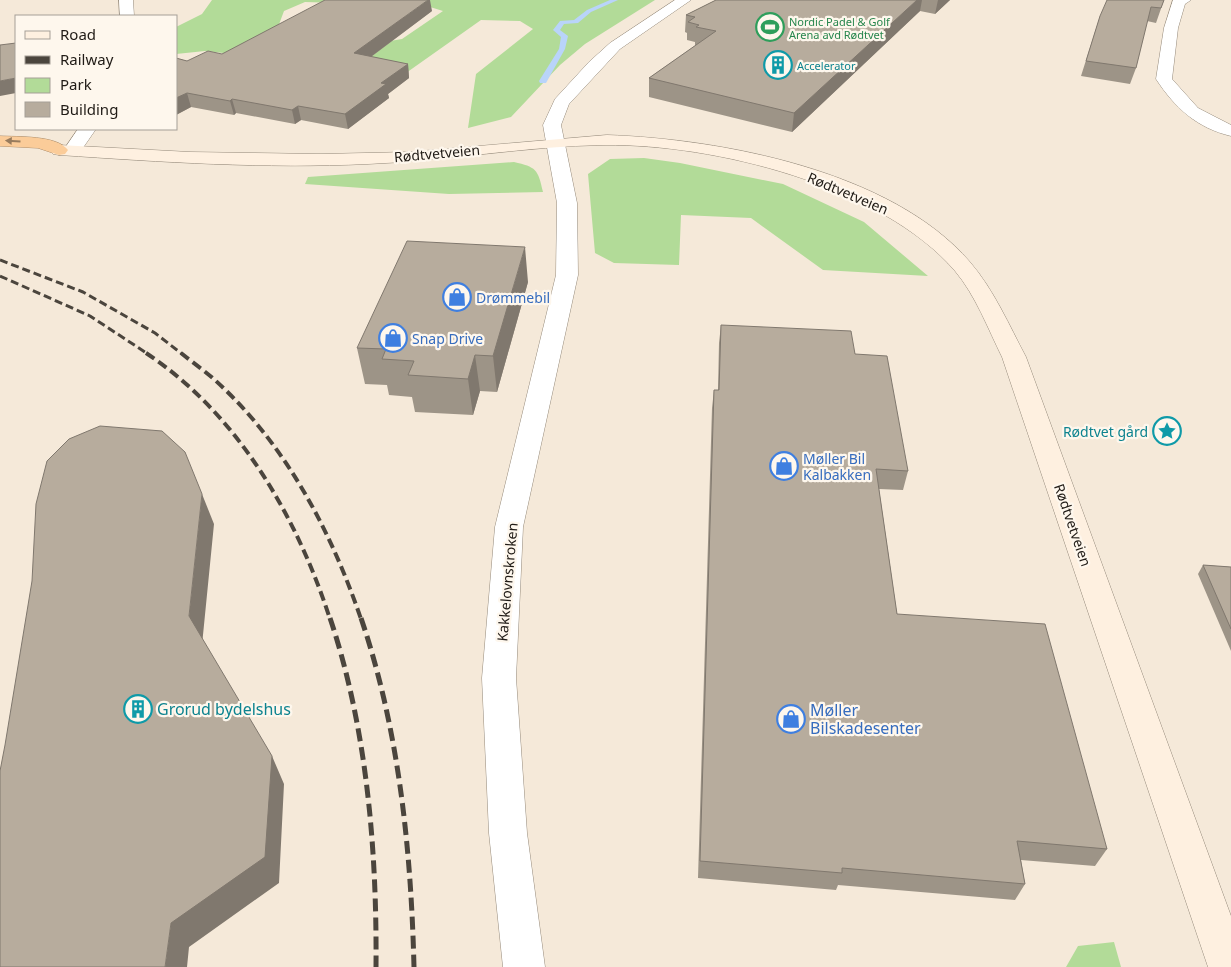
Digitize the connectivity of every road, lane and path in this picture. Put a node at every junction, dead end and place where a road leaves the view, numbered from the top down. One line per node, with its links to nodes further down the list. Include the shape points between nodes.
1 (126, 0): 4 (street)
2 (684, 0): 8 (street, Kakkelovnskroken, via 615,46 594,65 561,103 552,125)
3 (1184, 0): 6 (street, via 1179,2 1171,28 1164,79 1179,102 1209,123)
4 (127, 15)
5 (86, 130): 9 (street)
6 (1231, 131)
7 (0, 141): 9 (highway, one-way to 7, via 40,143)
8 (554, 143): 9 (street, Rødtvetveien, via 409,157 264,161); 11 (street, Kakkelovnskroken, via 567,203 567,275 509,527 499,678 508,833); 12 (street, Rødtvetveien, via 608,140 662,143 758,160 815,177 879,204 939,244 961,265 978,288 1014,357)
9 (66, 150): 10 (highway)
10 (0, 159)
11 (524, 967)
12 (1229, 967)

